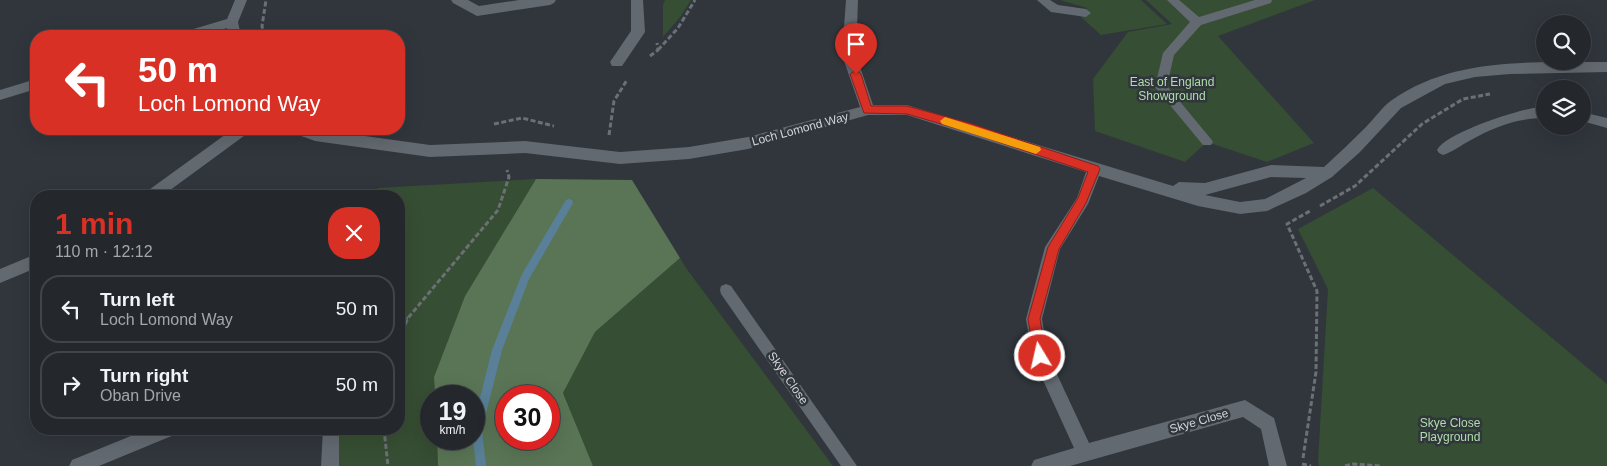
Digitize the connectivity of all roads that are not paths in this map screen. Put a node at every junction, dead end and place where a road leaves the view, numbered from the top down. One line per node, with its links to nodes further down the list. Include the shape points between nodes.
1 (241, 0): 10 (street)
2 (457, 0): 3 (street, via 477,10)
3 (550, 0)
4 (637, 0): 14 (street, via 638,32)
5 (852, 0): 18 (street, via 849,55)
6 (1042, 0): 9 (lane, via 1055,9)
7 (1172, 0): 11 (lane)
8 (1267, 0): 11 (lane)
9 (1086, 13)
10 (232, 22): 12 (street); 13 (street)
11 (1197, 22): 24 (lane, via 1169,53 1162,87)
12 (205, 30)
13 (234, 30)
14 (617, 62)
15 (1607, 67): 27 (street, Loch Lomond Way, via 1510,69 1475,72 1442,80 1396,104 1355,148)
16 (30, 86): 17 (street)
17 (0, 95)
18 (868, 110): 23 (street, Loch Lomond Way, via 748,143 690,153 620,158 525,147 430,151); 26 (street, Loch Lomond Way, via 907,110)
19 (1536, 112): 25 (lane, via 1501,121 1465,136)
20 (1591, 119): 21 (lane)
21 (1607, 123)
22 (234, 135): 29 (street)
23 (322, 135)
24 (1207, 142)
25 (1443, 150)
26 (1094, 169): 28 (street, Loch Lomond Way); 35 (street, via 1082,200 1054,247 1034,319 1040,356)
27 (1327, 172): 28 (street, via 1271,171 1205,189); 28 (street, Loch Lomond Way, via 1266,205 1240,208 1198,200)
28 (1155, 186)
29 (159, 190)
30 (30, 264): 31 (street)
31 (0, 276)
32 (726, 290): 38 (lane, Skye Close)
33 (153, 435): 36 (street)
34 (331, 435): 37 (street)
35 (1085, 453): 39 (street, Skye Close); 40 (street, Skye Close, via 1245,408 1268,424)
36 (78, 466)
37 (330, 466)
38 (850, 466)
39 (1040, 466)
40 (1278, 466)

